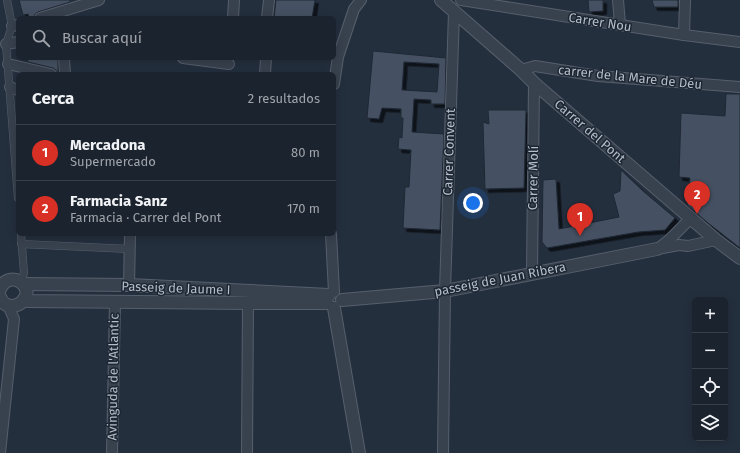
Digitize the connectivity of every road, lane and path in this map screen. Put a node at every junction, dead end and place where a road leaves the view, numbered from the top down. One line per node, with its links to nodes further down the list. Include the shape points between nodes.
1 (7, 0): 15 (street)
2 (99, 0): 11 (street)
3 (234, 0): 12 (street)
4 (269, 0): 13 (street)
5 (360, 0): 29 (street, via 354,9 338,57)
6 (461, 0): 14 (street, Carrer Nou)
7 (618, 0): 14 (street)
8 (686, 0): 16 (street)
9 (442, 1): 10 (street, Carrer del Pont)
10 (455, 6): 25 (street, Carrer del Pont); 49 (street, Carrer Convent)
11 (47, 16)
12 (233, 16)
13 (268, 16)
14 (620, 24): 16 (street, Carrer Nou)
15 (15, 26): 19 (street)
16 (684, 35): 18 (street, Carrer Nou)
17 (16, 42): 19 (street)
18 (740, 42)
19 (6, 44): 23 (street)
20 (64, 60): 27 (street)
21 (197, 60): 24 (street)
22 (266, 60): 28 (street)
23 (8, 64): 26 (street); 32 (street)
24 (229, 65)
25 (521, 70): 30 (street, Carrer del Pont); 31 (street, carrer de la Mare de Déu, via 535,66 598,76)
26 (42, 72)
27 (65, 72)
28 (265, 72)
29 (336, 72)
30 (534, 83): 34 (street, Carrer del Pont); 45 (street, Carrer Molí)
31 (740, 87)
32 (14, 88): 33 (street)
33 (16, 143)
34 (691, 218): 35 (street, Carrer del Pont); 43 (street, passeig de Juan Ribera)
35 (706, 232): 39 (street, Carrer del Pont); 41 (street, passeig de Juan Ribera, via 701,237)
36 (21, 236): 40 (street)
37 (130, 236): 42 (street)
38 (330, 236): 50 (street)
39 (716, 240): 41 (street, passeig de Juan Ribera); 44 (street, Carrer del Pont)
40 (22, 244): 42 (street); 46 (street)
41 (679, 246): 43 (street, passeig de Juan Ribera)
42 (130, 249): 47 (street)
43 (657, 249): 45 (street, passeig de Juan Ribera)
44 (740, 258)
45 (532, 274): 49 (street, passeig de Juan Ribera)
46 (23, 280): 47 (street, Passeig de Jaume I); 48 (street, Passeig de Jaume I, via 10,280); 52 (street, via 26,292)
47 (129, 285): 50 (street, Passeig de Jaume I)
48 (0, 289)
49 (445, 291): 50 (street, passeig de Juan Ribera); 60 (street, Carrer Convent)
50 (333, 299): 54 (street, Passeig de Jaume I); 59 (street)
51 (4, 301): 52 (street, Passeig de Jaume I, via 14,306); 55 (street)
52 (23, 301): 53 (street, Passeig de Jaume I); 55 (street)
53 (115, 302): 54 (street, Passeig de Jaume I); 57 (street, Avinguda de l'Atlantic)
54 (248, 303): 58 (street)
55 (14, 318): 56 (street)
56 (0, 453)
57 (112, 453)
58 (247, 453)
59 (359, 453)
60 (443, 453)

